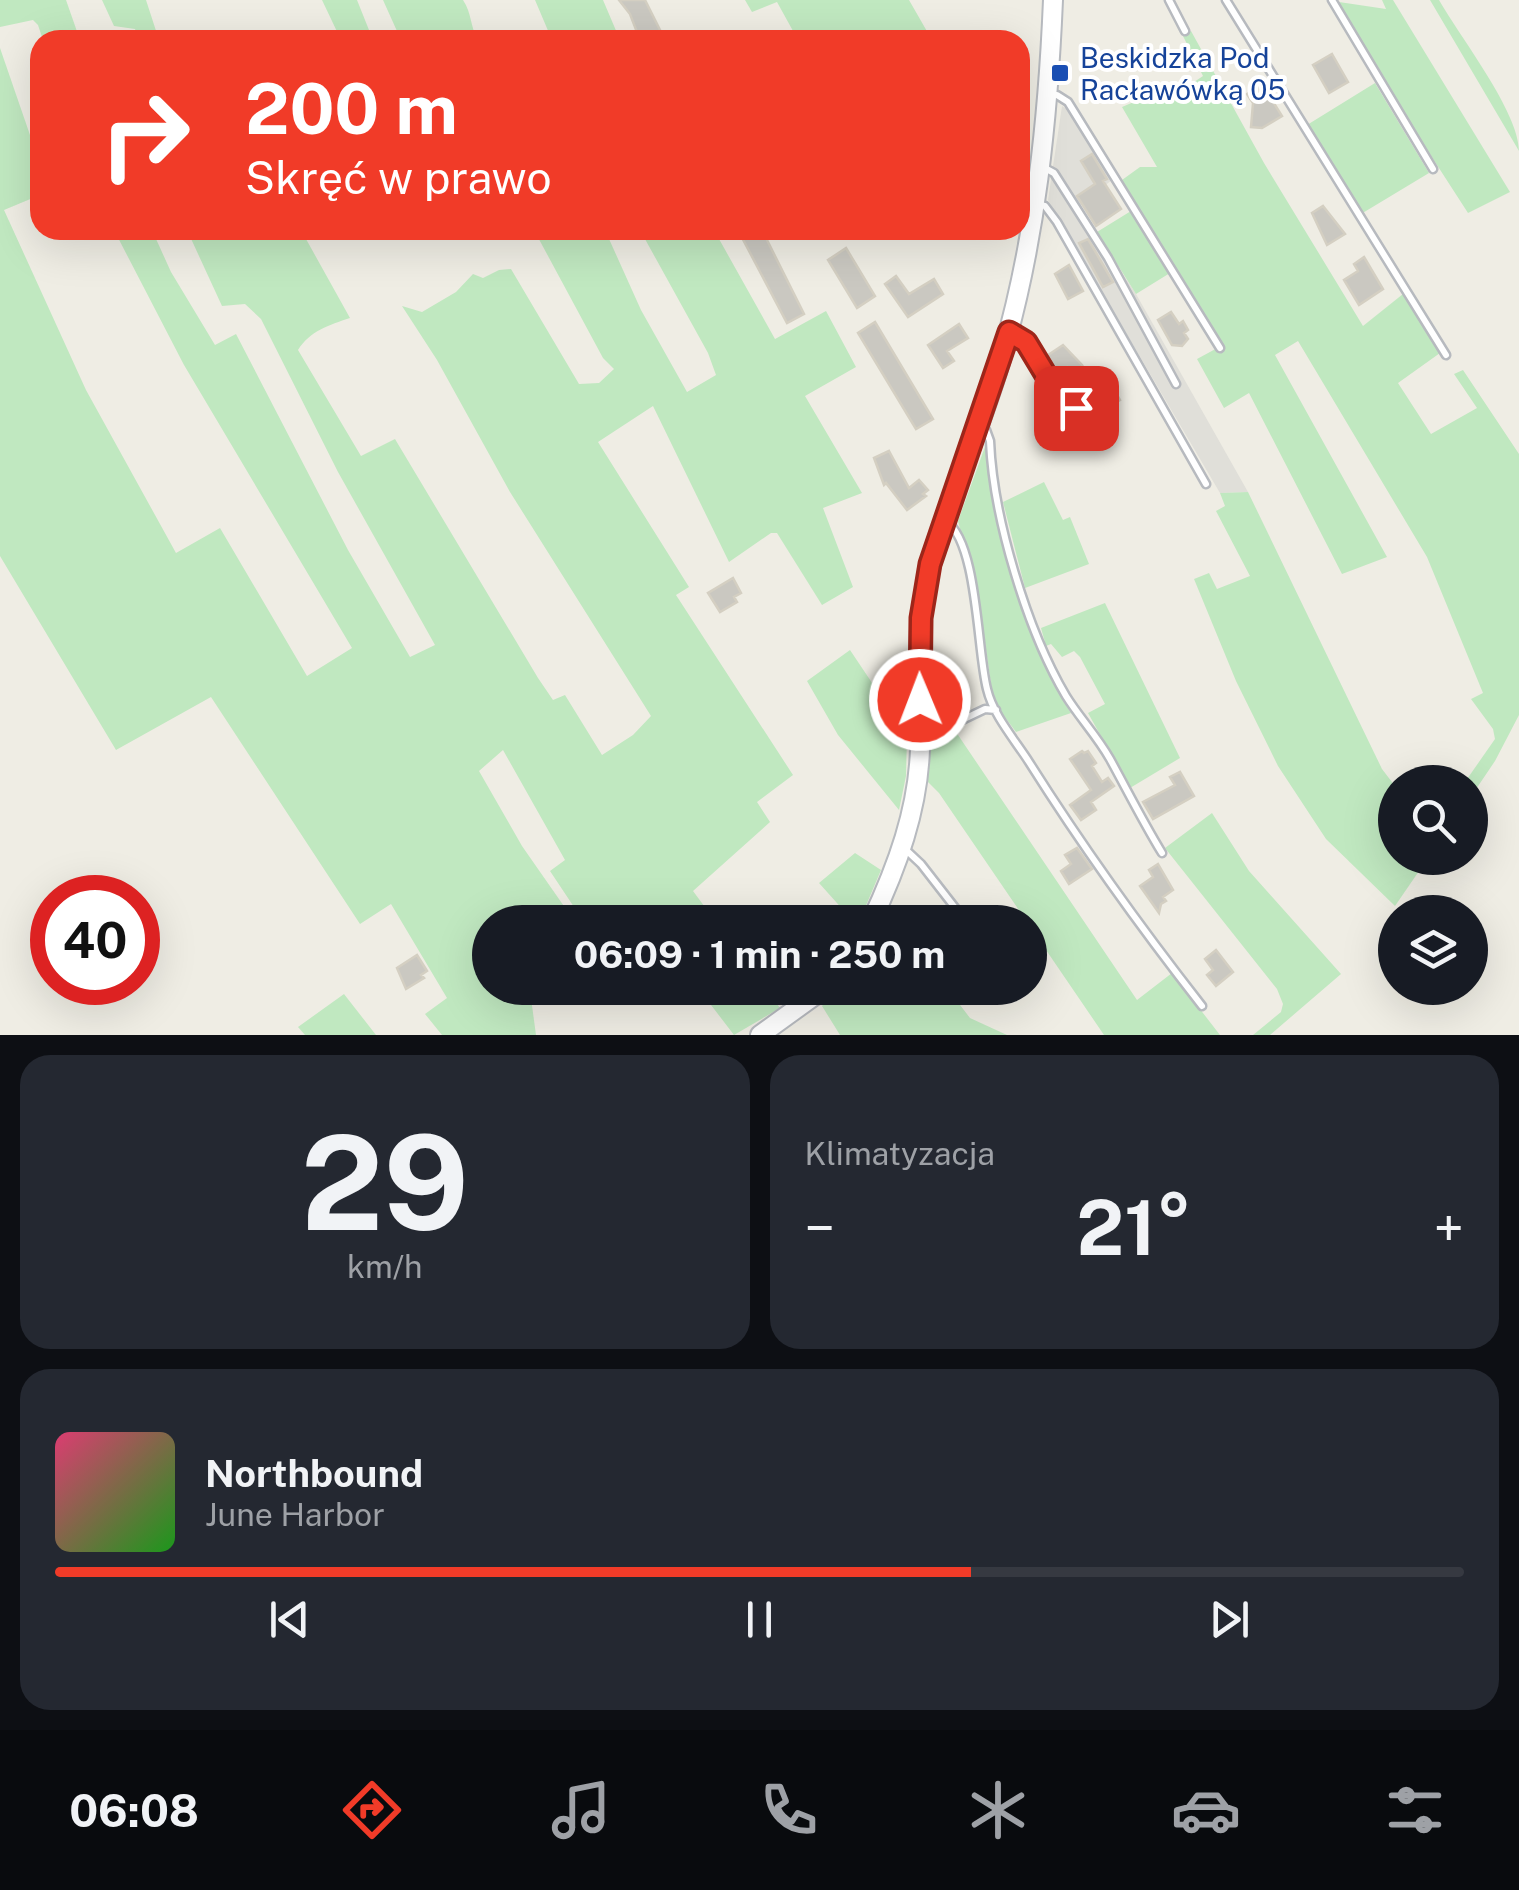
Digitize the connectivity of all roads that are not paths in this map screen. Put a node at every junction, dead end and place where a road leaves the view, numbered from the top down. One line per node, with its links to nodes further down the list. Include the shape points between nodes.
1 (1054, 0): 6 (street)
2 (1169, 0): 5 (lane)
3 (1226, 0): 14 (lane)
4 (1332, 0): 8 (lane)
5 (1186, 32)
6 (1048, 95): 7 (street); 13 (lane, via 1068,102)
7 (1040, 166): 9 (street); 15 (lane, via 1054,173 1108,258)
8 (1433, 169)
9 (1034, 204): 10 (street); 18 (lane, via 1045,206 1057,222)
10 (1030, 224)
11 (1027, 240): 12 (street)
12 (1009, 332): 16 (lane, via 1026,342); 17 (street)
13 (1220, 348)
14 (1446, 355)
15 (1176, 384)
16 (1076, 408)
17 (979, 426): 19 (street); 23 (lane, via 990,440 999,509 1025,602 1051,664)
18 (1206, 484)
19 (944, 520): 20 (street, via 924,595); 21 (lane, via 959,539 972,584 986,689)
20 (920, 700): 21 (lane, via 962,720); 22 (street, via 917,783)
21 (996, 710): 27 (lane)
22 (901, 848): 24 (street); 25 (lane)
23 (1162, 852)
24 (878, 905)
25 (954, 905)
26 (801, 1005): 28 (street)
27 (1202, 1006)
28 (760, 1035)

